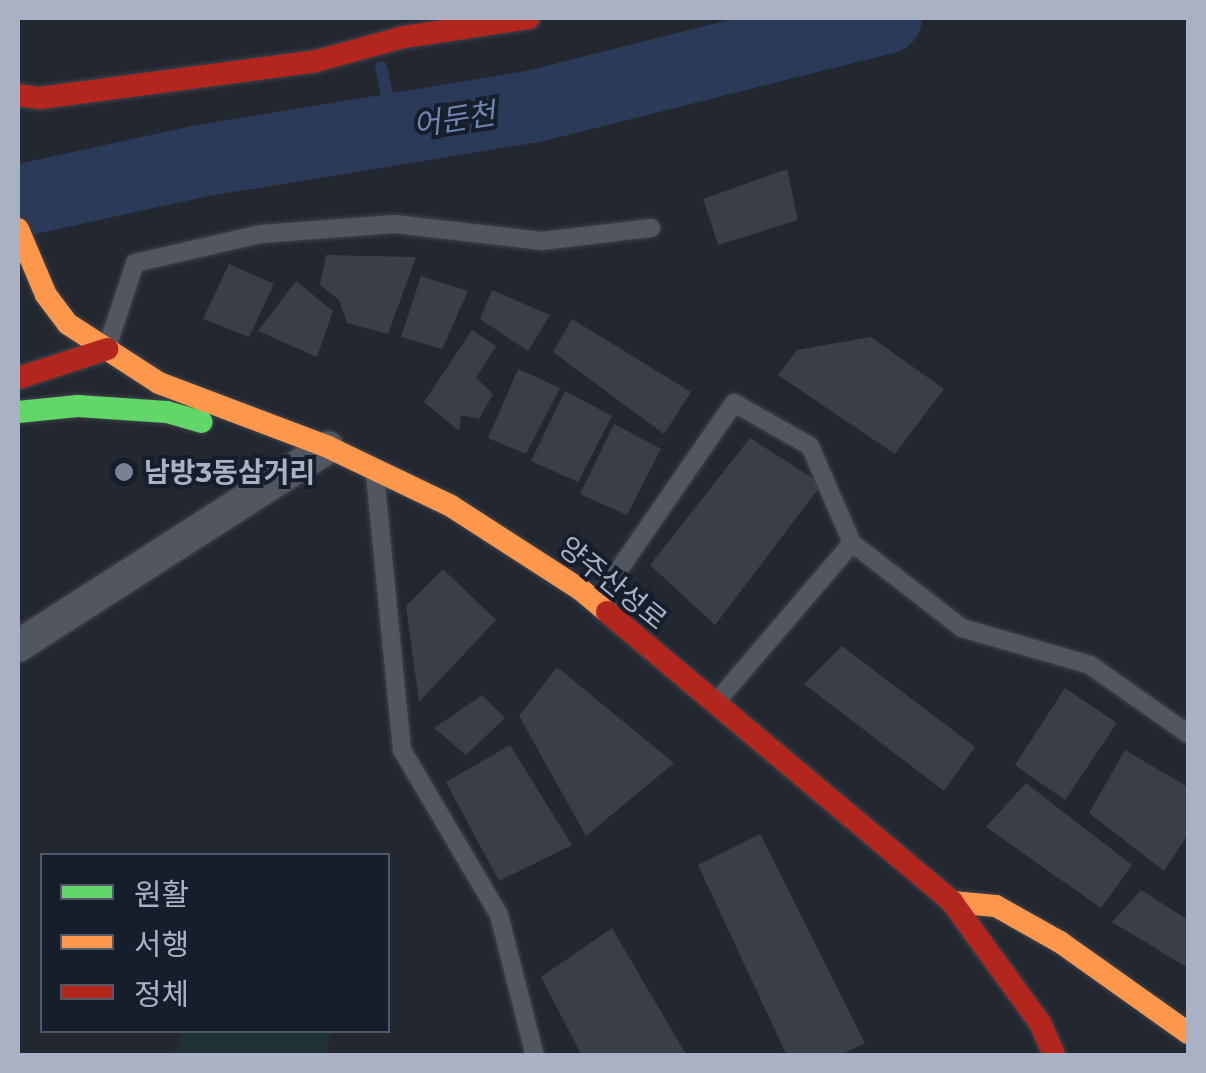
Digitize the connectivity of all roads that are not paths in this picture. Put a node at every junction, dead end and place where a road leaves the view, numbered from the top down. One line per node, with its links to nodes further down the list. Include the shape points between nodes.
1 (529, 18): 2 (street)
2 (402, 27): 3 (street, via 316,61 40,98)
3 (18, 95)
4 (651, 228): 6 (lane, via 542,241 395,224 261,234 135,263)
5 (19, 242): 6 (street, 양주산성로, via 68,324)
6 (107, 348): 7 (street); 9 (street, 양주산성로, via 159,383)
7 (18, 378)
8 (18, 412): 9 (street, via 78,406 167,412 216,426)
9 (291, 433): 10 (street, 양주산성로)
10 (328, 446): 11 (street, 양주산성로); 14 (street)
11 (374, 470): 13 (street, 양주산성로, via 451,506); 19 (lane, via 402,750 499,915)
12 (852, 543): 13 (lane, via 810,446 734,403); 15 (lane); 16 (lane, via 962,628 1090,665)
13 (596, 604): 15 (street, 양주산성로)
14 (18, 646)
15 (715, 704): 17 (street, 양주산성로)
16 (1188, 734)
17 (952, 902): 18 (street, via 996,906 1060,942); 20 (street, 양주산성로, via 1040,1022)
18 (1188, 1033)
19 (535, 1056)
20 (1056, 1056)

